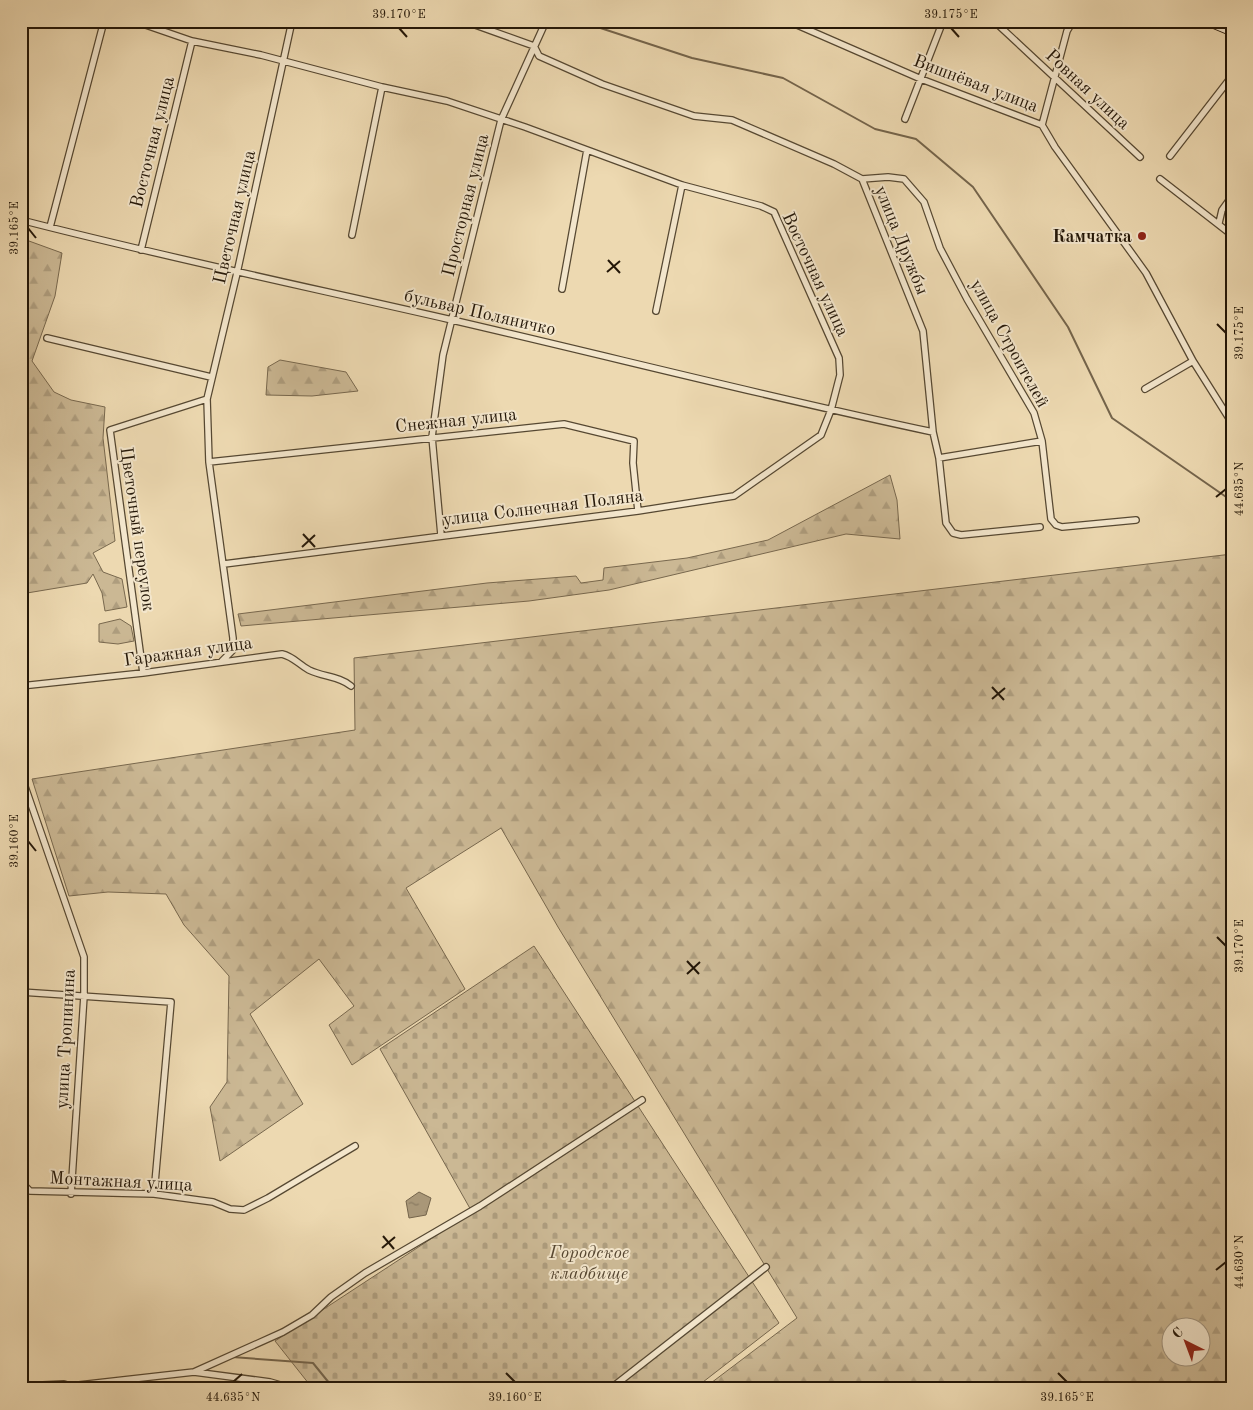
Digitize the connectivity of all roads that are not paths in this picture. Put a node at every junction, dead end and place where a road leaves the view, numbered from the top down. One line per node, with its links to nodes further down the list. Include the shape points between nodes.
1 (104, 21): 32 (street)
2 (134, 21): 13 (street, Восточная улица)
3 (292, 21): 15 (street, Цветочная улица)
4 (464, 21): 14 (street, улица Дружбы)
5 (546, 21): 14 (street, Просторная улица)
6 (788, 21): 18 (street, Вишнёвая улица)
7 (943, 21): 18 (street)
8 (994, 21): 17 (street, Ровная улица)
9 (1073, 21): 17 (street)
10 (1208, 21): 11 (main road)
11 (1222, 24): 12 (main road)
12 (1232, 31)
13 (192, 41): 15 (street, Восточная улица); 35 (street, Восточная улица)
14 (534, 46): 21 (street, Просторная улица); 26 (street, улица Дружбы, via 538,56 602,84 694,116 732,120)
15 (284, 62): 19 (street, Восточная улица); 36 (street, Цветочная улица)
16 (1232, 76): 24 (street)
17 (1053, 78): 22 (street); 25 (street, Ровная улица)
18 (921, 79): 20 (street); 22 (street, Вишнёвая улица)
19 (382, 87): 21 (street, Восточная улица, via 446,101); 33 (street)
20 (904, 119)
21 (501, 120): 23 (street, Восточная улица); 39 (street, Просторная улица)
22 (1042, 126): 41 (street, Вишнёвая улица, via 1146,273)
23 (587, 150): 28 (street, Восточная улица); 37 (street)
24 (1170, 156)
25 (1140, 157)
26 (862, 179): 47 (street, улица Дружбы, via 923,332); 49 (street, улица Строителей, via 904,179 924,202 940,248 1034,413)
27 (1160, 179): 31 (street)
28 (682, 185): 38 (street); 45 (street, Восточная улица, via 774,212 838,358 840,375)
29 (1232, 196): 31 (street, via 1222,210)
30 (21, 220): 32 (street, бульвар Поляничко)
31 (1219, 223): 34 (street)
32 (50, 227): 35 (street, бульвар Поляничко)
33 (352, 235)
34 (1232, 236)
35 (141, 250): 36 (street, бульвар Поляничко)
36 (237, 273): 39 (street, бульвар Поляничко); 42 (street, Цветочная улица)
37 (562, 290)
38 (656, 311)
39 (452, 320): 45 (street, бульвар Поляничко); 48 (street, Просторная улица, via 443,355)
40 (47, 338): 42 (street)
41 (1194, 361): 43 (street); 46 (street, Вишнёвая улица)
42 (211, 378): 44 (street, Цветочная улица)
43 (1145, 389)
44 (207, 399): 51 (street, Цветочная улица); 58 (street, Цветочный переулок, via 110,430)
45 (831, 410): 47 (street, бульвар Поляничко); 52 (street, улица Солнечная Поляна, via 820,435 734,496)
46 (1232, 423)
47 (933, 432): 50 (street, улица Дружбы)
48 (432, 437): 51 (street, Снежная улица); 52 (street, Снежная улица, via 564,424 634,441); 55 (street, Просторная улица)
49 (1042, 441): 50 (street); 53 (street, улица Строителей, via 1051,519 1056,525)
50 (940, 458): 54 (street, улица Дружбы, via 946,523 953,533 961,535)
51 (209, 462): 56 (street, Цветочная улица)
52 (638, 511): 55 (street, улица Солнечная Поляна)
53 (1136, 520)
54 (1040, 527)
55 (441, 535): 56 (street, улица Солнечная Поляна)
56 (224, 564): 57 (street, Цветочная улица, via 233,650)
57 (222, 661): 58 (street, Гаражная улица); 60 (street, Гаражная улица, via 282,654 292,656 309,670 345,681)
58 (143, 673): 59 (street, Гаражная улица)
59 (21, 686)
60 (351, 686)
61 (21, 775): 63 (street, улица Тропинина, via 84,957)
62 (21, 992): 63 (street)
63 (84, 996): 67 (street, улица Тропинина); 68 (street, via 171,1002)
64 (642, 1100): 70 (street, via 480,1206 365,1273 312,1315 283,1332)
65 (355, 1146): 68 (street, Монтажная улица, via 244,1210)
66 (21, 1182): 67 (street, Монтажная улица, via 30,1191)
67 (71, 1194): 68 (street, Монтажная улица)
68 (154, 1194)
69 (766, 1267): 74 (street)
70 (194, 1372): 72 (street); 73 (street, via 270,1382)
71 (21, 1386): 72 (street)
72 (64, 1386)
73 (294, 1389)
74 (610, 1389)

